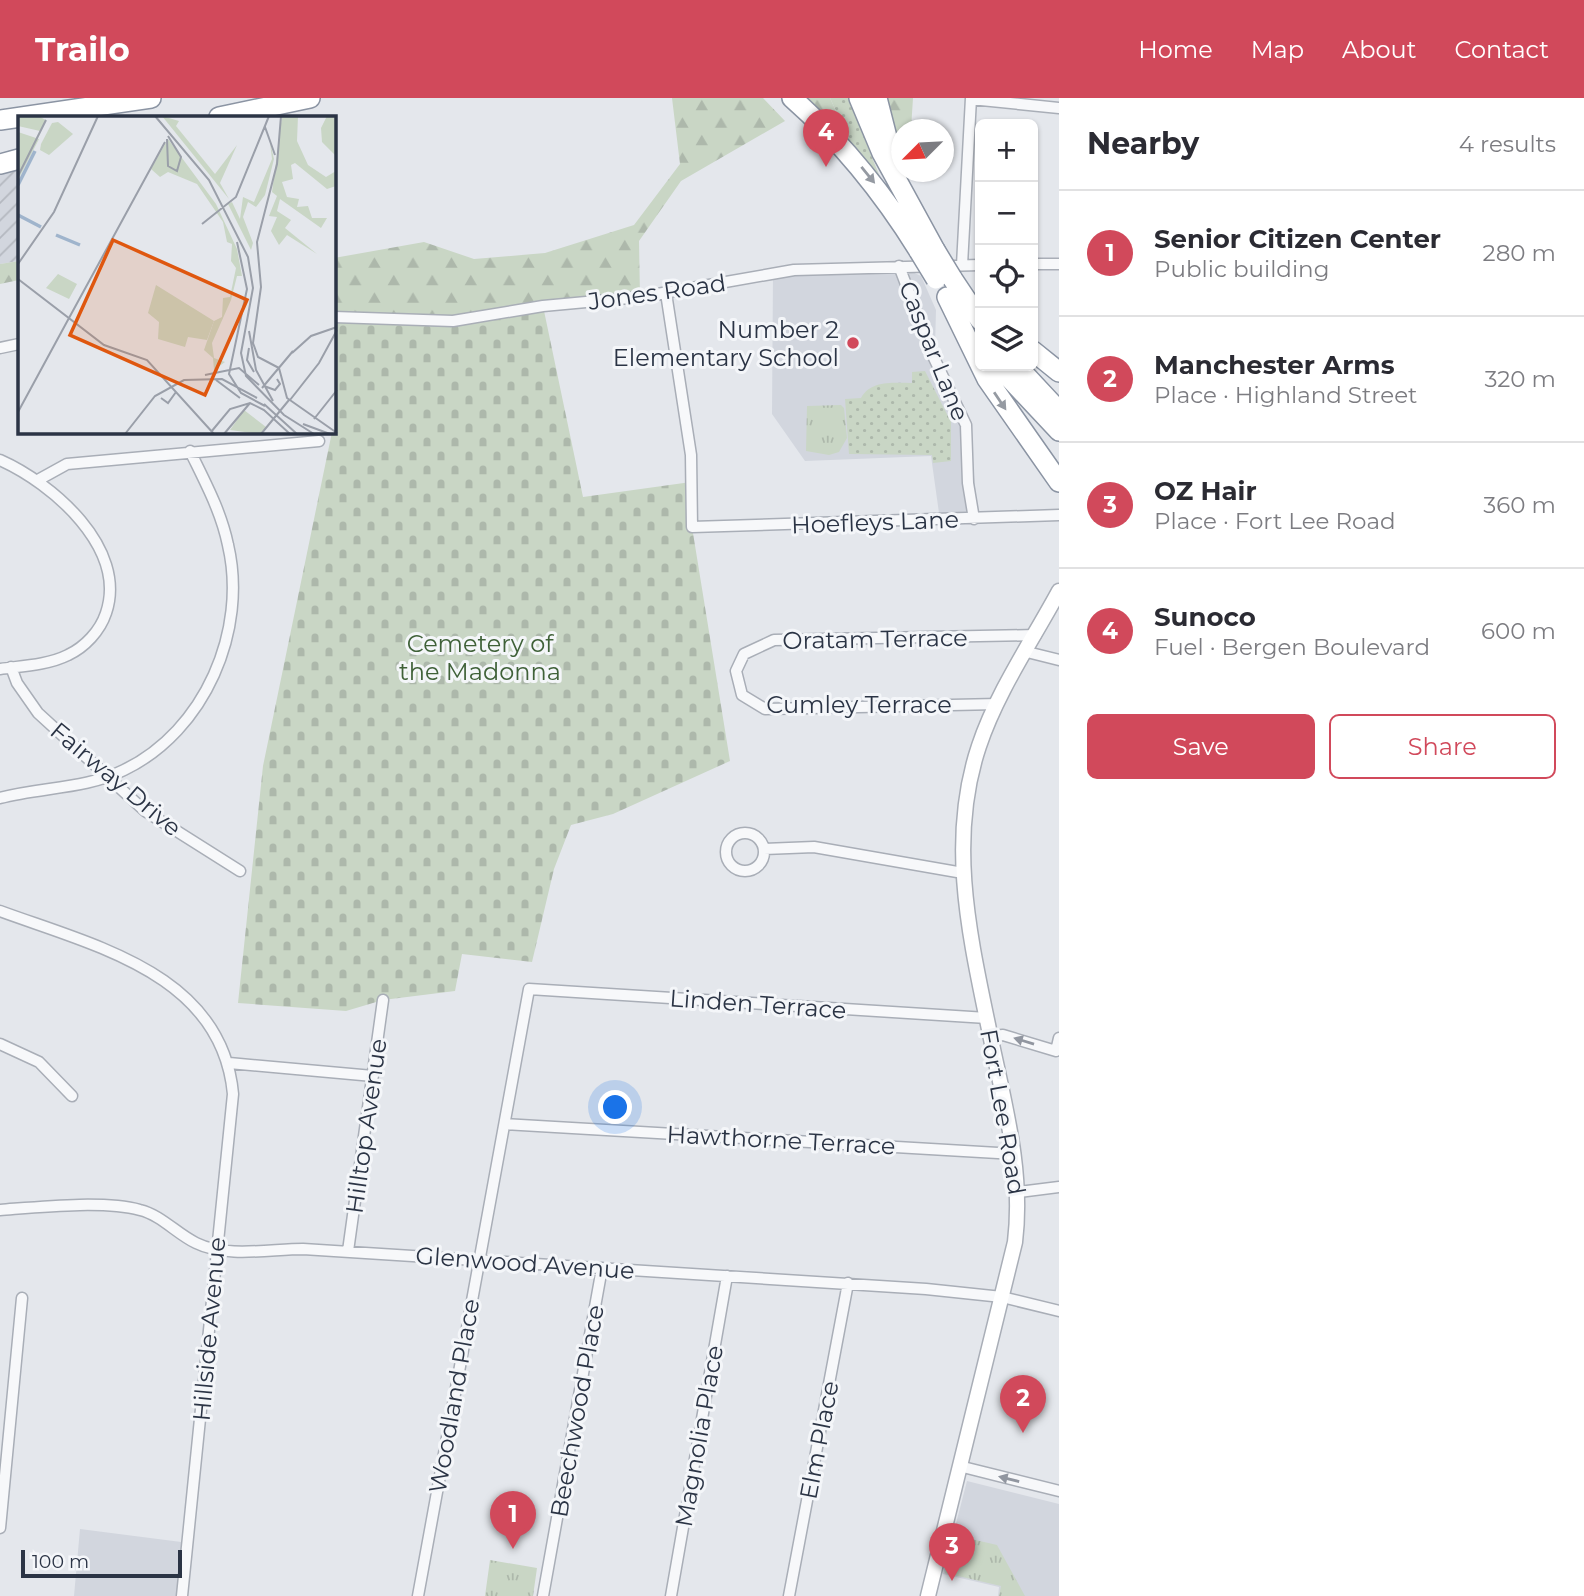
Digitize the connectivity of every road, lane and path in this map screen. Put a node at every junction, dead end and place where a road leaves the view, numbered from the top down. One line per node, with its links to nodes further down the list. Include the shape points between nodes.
1 (44, 98): 10 (highway)
2 (151, 98): 10 (highway)
3 (310, 98): 9 (highway)
4 (792, 98): 14 (highway, one-way to 14, via 835,137)
5 (859, 98): 13 (highway, via 882,153)
6 (877, 98): 13 (highway, via 890,147)
7 (971, 98): 8 (street); 19 (street)
8 (1059, 108)
9 (224, 116)
10 (0, 118)
11 (18, 159): 12 (highway)
12 (0, 163)
13 (924, 230): 14 (highway)
14 (927, 250): 19 (highway, bridge)
15 (1038, 264): 16 (street)
16 (1059, 264)
17 (900, 266): 19 (street, Jones Road); 20 (street, Jones Road, via 794,270); 39 (street, Caspar Lane, via 934,358 966,425)
18 (975, 267): 19 (street, Jones Road)
19 (949, 280): 21 (highway); 22 (highway); 24 (highway); 37 (highway, one-way to 37, via 987,379)
20 (666, 293): 23 (street, Jones Road, via 453,321); 39 (street, Hoefleys Lane, via 691,454 692,527)
21 (979, 308)
22 (975, 314)
23 (336, 317)
24 (975, 334)
25 (18, 344): 26 (street)
26 (0, 348)
27 (1038, 355): 30 (highway)
28 (1003, 371): 32 (highway)
29 (1022, 371): 31 (highway)
30 (1059, 372)
31 (1059, 411)
32 (1059, 430)
33 (319, 441): 34 (street)
34 (190, 451): 36 (street, via 67,464); 47 (street, via 229,547 233,590 228,633 213,677 190,714 157,748)
35 (1, 463): 36 (street)
36 (38, 480): 44 (street, via 103,552 110,577 109,604 98,629 78,649 53,661)
37 (1059, 482)
38 (1059, 515): 39 (street, Hoefleys Lane)
39 (974, 519)
40 (1059, 591): 41 (main road, Fort Lee Road)
41 (1035, 635): 42 (main road, Fort Lee Road); 45 (street, Oratam Terrace, via 774,640 744,654)
42 (1027, 652): 43 (street); 46 (main road, Fort Lee Road)
43 (1059, 660)
44 (6, 668): 47 (street, Fairway Drive, via 38,713)
45 (736, 677): 46 (street, Cumley Terrace, via 742,695 765,709)
46 (998, 704): 51 (main road, Fort Lee Road, via 970,779)
47 (108, 777): 48 (street); 50 (street, Fairway Drive, via 160,822)
48 (0, 799)
49 (764, 849): 51 (street, via 814,847)
50 (240, 871)
51 (962, 873): 55 (main road, Fort Lee Road)
52 (0, 911): 59 (street, Hillside Avenue, via 148,970 203,1016)
53 (529, 989): 55 (street, Linden Terrace); 62 (street, Woodland Place)
54 (383, 1000): 60 (street, Hilltop Avenue)
55 (987, 1018): 56 (main road, Fort Lee Road)
56 (991, 1036): 57 (street, one-way to 56, via 1056,1051 1003,1035); 63 (main road, Fort Lee Road)
57 (1059, 1038)
58 (0, 1044): 61 (street, via 39,1062)
59 (229, 1063): 60 (street); 67 (street, Hillside Avenue, via 233,1094)
60 (373, 1076): 68 (street, Hilltop Avenue)
61 (72, 1096)
62 (505, 1124): 63 (street, Hawthorne Terrace); 69 (street, Woodland Place)
63 (1015, 1154): 65 (main road, Fort Lee Road)
64 (1059, 1187): 65 (street)
65 (1019, 1192): 73 (main road, Fort Lee Road, via 1015,1242)
66 (0, 1210): 67 (street, Glenwood Avenue, via 124,1207 144,1211 194,1242)
67 (218, 1250): 68 (street, Glenwood Avenue); 79 (street, Hillside Avenue)
68 (348, 1251): 69 (street, Glenwood Avenue)
69 (480, 1260): 70 (street, Glenwood Avenue); 80 (street, Woodland Place)
70 (603, 1268): 71 (street, Glenwood Avenue); 81 (street, Beechwood Place)
71 (727, 1276): 72 (street, Glenwood Avenue); 82 (street, Magnolia Place)
72 (848, 1283): 73 (street, Glenwood Avenue); 83 (street, Elm Place)
73 (1002, 1297): 75 (street, Glenwood Avenue); 76 (main road, Fort Lee Road)
74 (22, 1298): 78 (street)
75 (1059, 1311)
76 (959, 1466): 77 (street, one-way to 76); 84 (main road, Fort Lee Road)
77 (1059, 1491)
78 (0, 1528)
79 (182, 1596)
80 (418, 1596)
81 (543, 1596)
82 (671, 1596)
83 (789, 1596)
84 (928, 1596)

